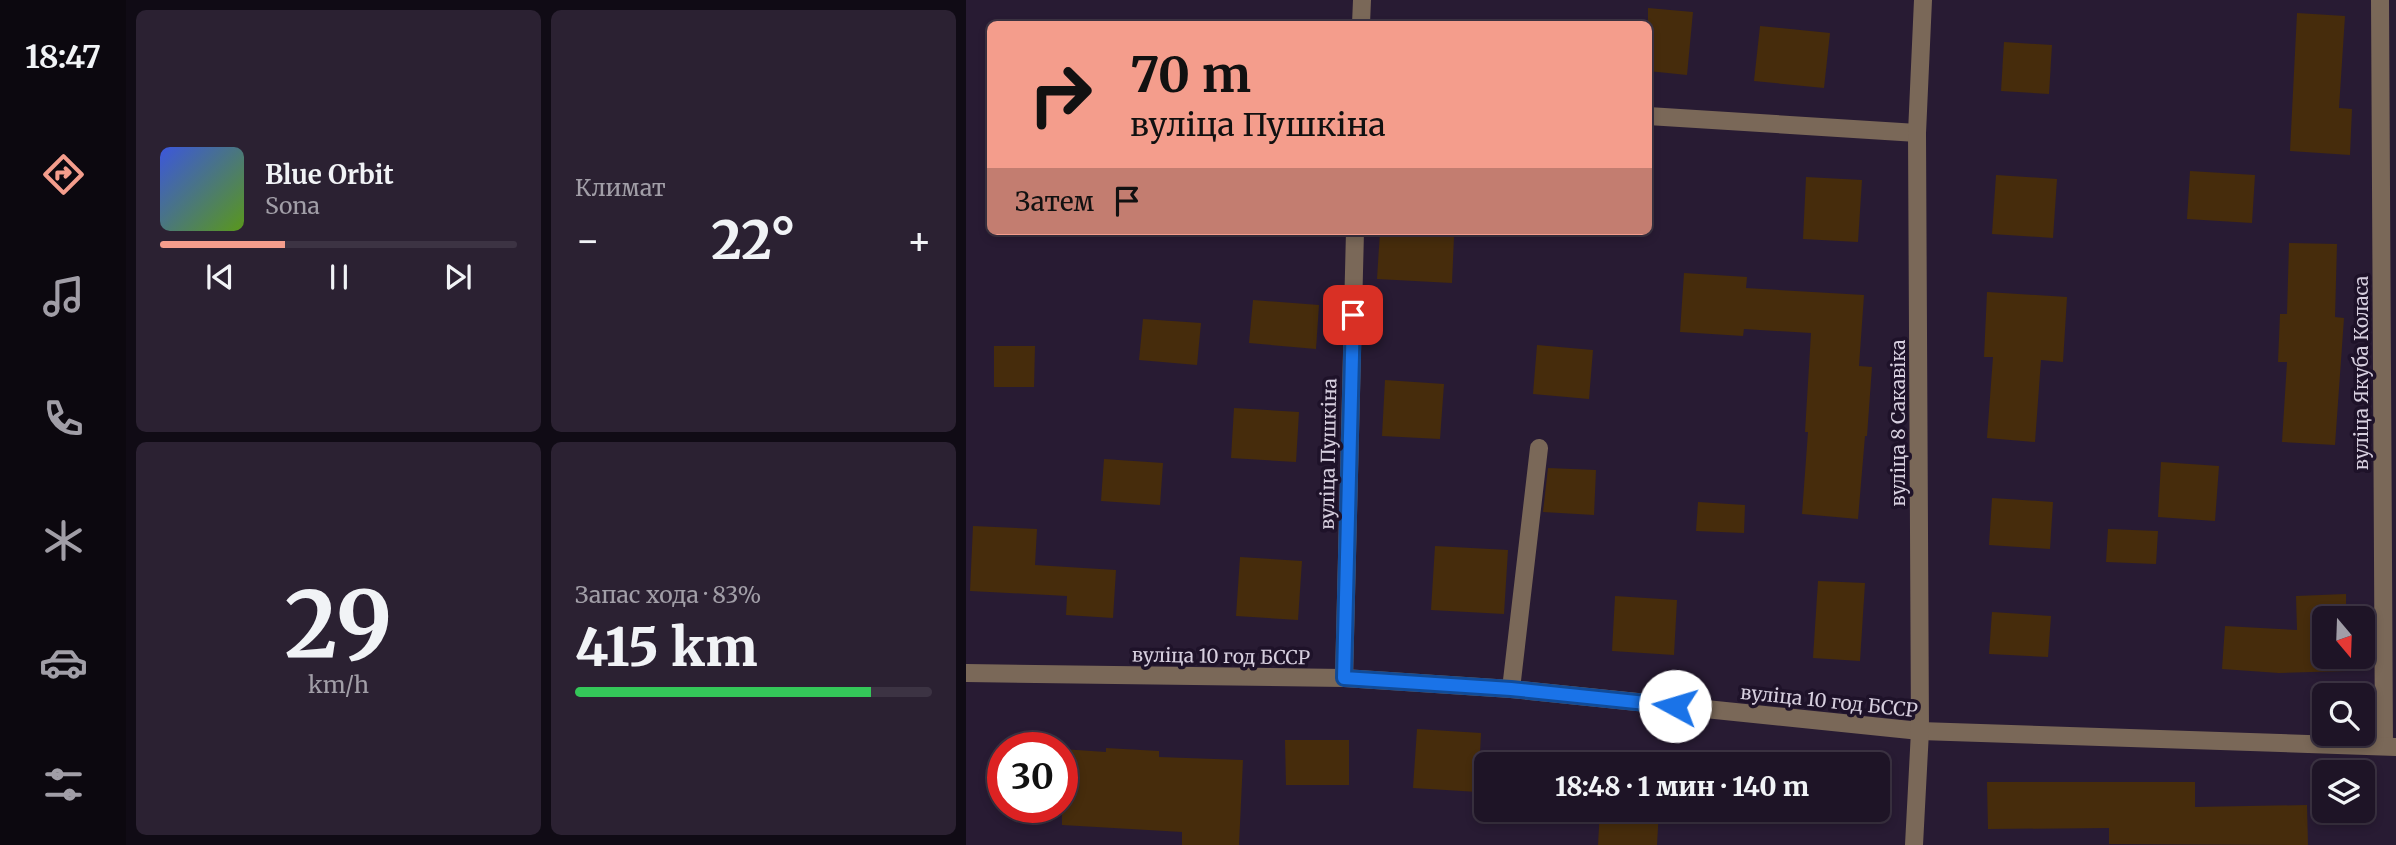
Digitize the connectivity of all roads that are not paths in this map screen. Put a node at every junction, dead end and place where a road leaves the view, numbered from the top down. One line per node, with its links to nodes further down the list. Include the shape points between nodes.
1 (1362, 0): 4 (street)
2 (1923, 0): 6 (street, вуліца 8 Сакавіка)
3 (2380, 0): 13 (street, вуліца Якуба Коласа)
4 (1361, 21)
5 (1652, 116): 6 (street)
6 (1917, 133): 12 (street, вуліца 8 Сакавіка)
7 (1354, 235): 10 (street, вуліца Пушкіна)
8 (1539, 448): 11 (street)
9 (966, 673): 10 (street, вуліца 10 год БССР)
10 (1344, 678): 11 (street, вуліца 10 год БССР)
11 (1511, 689): 12 (street, вуліца 10 год БССР)
12 (1920, 732): 13 (street, вуліца 10 год БССР); 14 (street, вуліца 8 Сакавіка)
13 (2390, 747)
14 (1913, 845)

